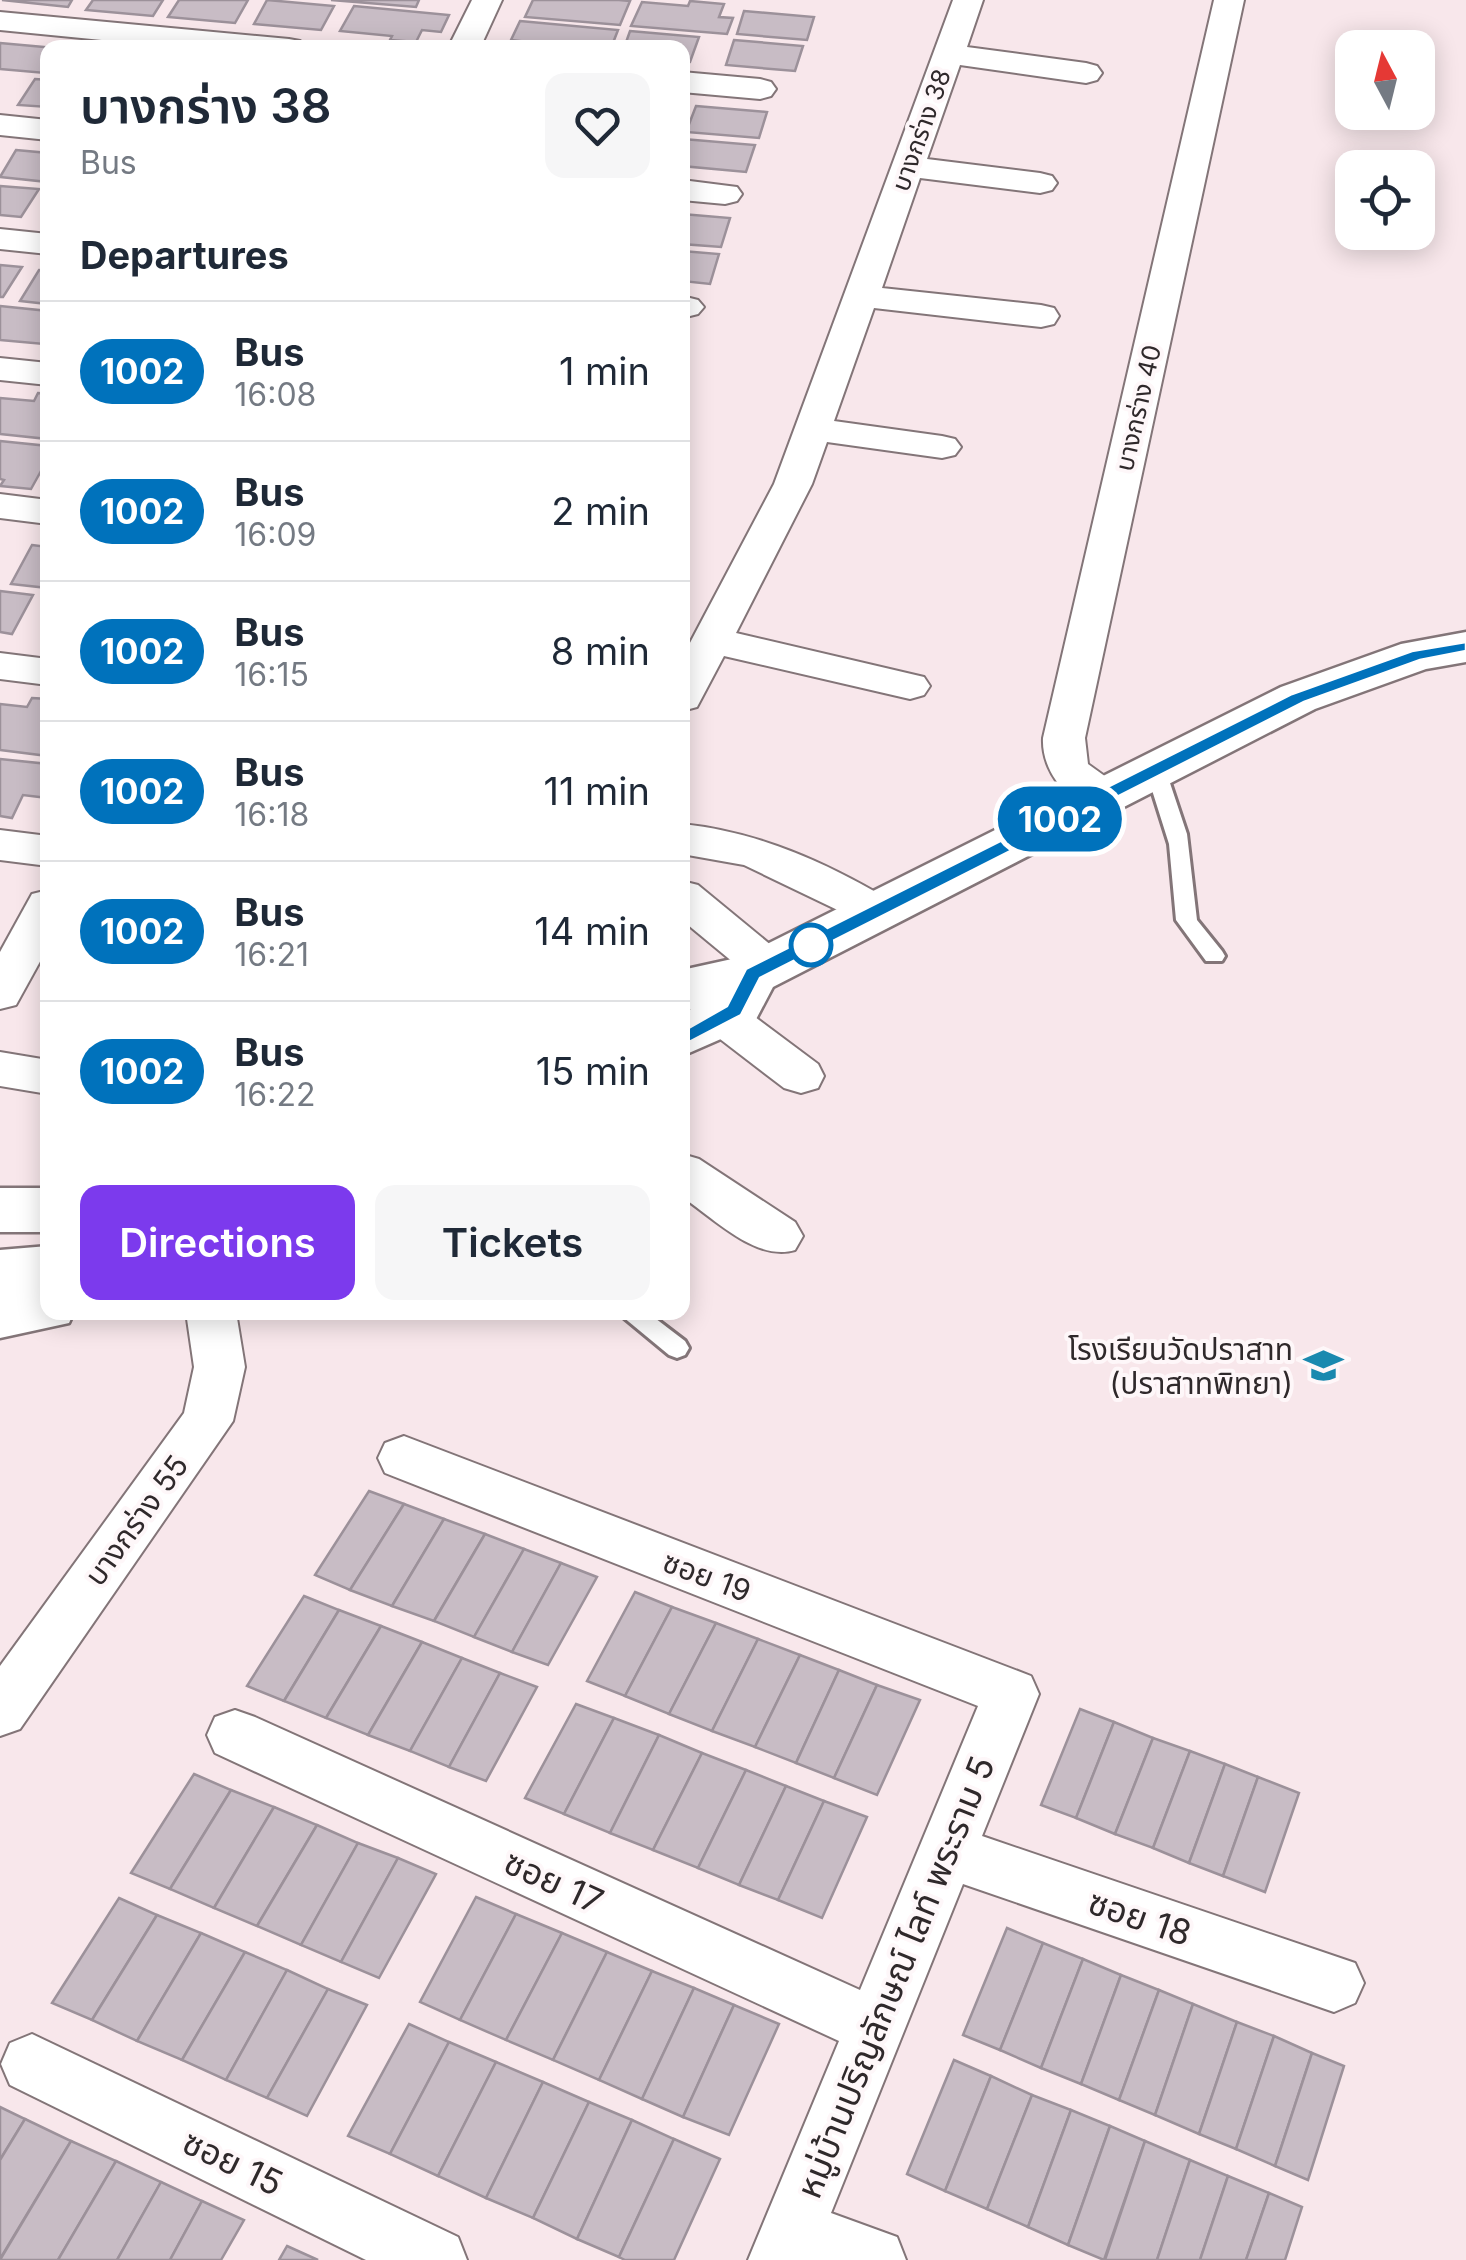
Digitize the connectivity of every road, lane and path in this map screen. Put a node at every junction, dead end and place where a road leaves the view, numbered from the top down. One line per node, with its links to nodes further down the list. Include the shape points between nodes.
1 (487, 0): 6 (street)
2 (968, 0): 7 (street, บางกร่าง 38)
3 (1229, 0): 34 (street, บางกร่าง 40, via 1064,738 1065,767)
4 (0, 21): 5 (street)
5 (203, 40)
6 (468, 40)
7 (949, 54): 8 (street); 13 (street, บางกร่าง 38)
8 (1086, 74)
9 (690, 83): 10 (street)
10 (760, 89)
11 (0, 125): 12 (street)
12 (40, 129)
13 (908, 167): 14 (street); 19 (street, บางกร่าง 38)
14 (1040, 182)
15 (690, 191): 16 (street)
16 (724, 194)
17 (0, 239): 18 (street)
18 (40, 243)
19 (861, 296): 20 (street); 23 (street, บางกร่าง 38)
20 (1041, 316)
21 (0, 369): 22 (street)
22 (40, 373)
23 (813, 429): 24 (street); 27 (street, บางกร่าง 38, via 767,540)
24 (942, 447)
25 (0, 506): 26 (street)
26 (40, 511)
27 (713, 641): 31 (street, บางกร่าง 38); 32 (street)
28 (1466, 647): 33 (main road, via 1418,655 1316,690)
29 (0, 666): 30 (street)
30 (40, 671)
31 (690, 683)
32 (910, 686)
33 (1156, 770): 34 (main road); 41 (lane, via 1181,854 1188,930)
34 (1104, 797): 39 (main road)
35 (690, 840): 39 (street, via 784,861)
36 (0, 845): 37 (street)
37 (40, 850)
38 (690, 904): 42 (street)
39 (875, 912): 42 (main road)
40 (40, 919): 43 (street)
41 (1214, 956)
42 (760, 970): 44 (main road, via 734,1010)
43 (0, 993)
44 (696, 1015): 47 (street)
45 (0, 1069): 46 (street)
46 (40, 1076)
47 (801, 1076)
48 (690, 1177): 51 (street)
49 (0, 1210): 50 (main road)
50 (40, 1210)
51 (778, 1236)
52 (40, 1248): 53 (main road)
53 (0, 1252)
54 (40, 1270): 55 (main road)
55 (0, 1274)
56 (40, 1308): 57 (main road)
57 (0, 1315)
58 (213, 1320): 63 (street, บางกร่าง 55, via 221,1379 208,1421)
59 (639, 1320): 60 (lane)
60 (676, 1348)
61 (404, 1458): 62 (street, ซอย 19)
62 (1011, 1694): 65 (street, หมู่บ้านปริญลักษณ์ ไลท์ พระราม 5)
63 (0, 1711)
64 (235, 1735): 67 (street, ซอย 17)
65 (946, 1851): 66 (street, ซอย 18); 67 (street, หมู่บ้านปริญลักษณ์ ไลท์ พระราม 5)
66 (1334, 1983)
67 (874, 2027): 69 (street, หมู่บ้านปริญลักษณ์ ไลท์ พระราม 5)
68 (32, 2064): 70 (street, ซอย 15)
69 (786, 2246): 71 (street)
70 (434, 2260)
71 (874, 2260)

